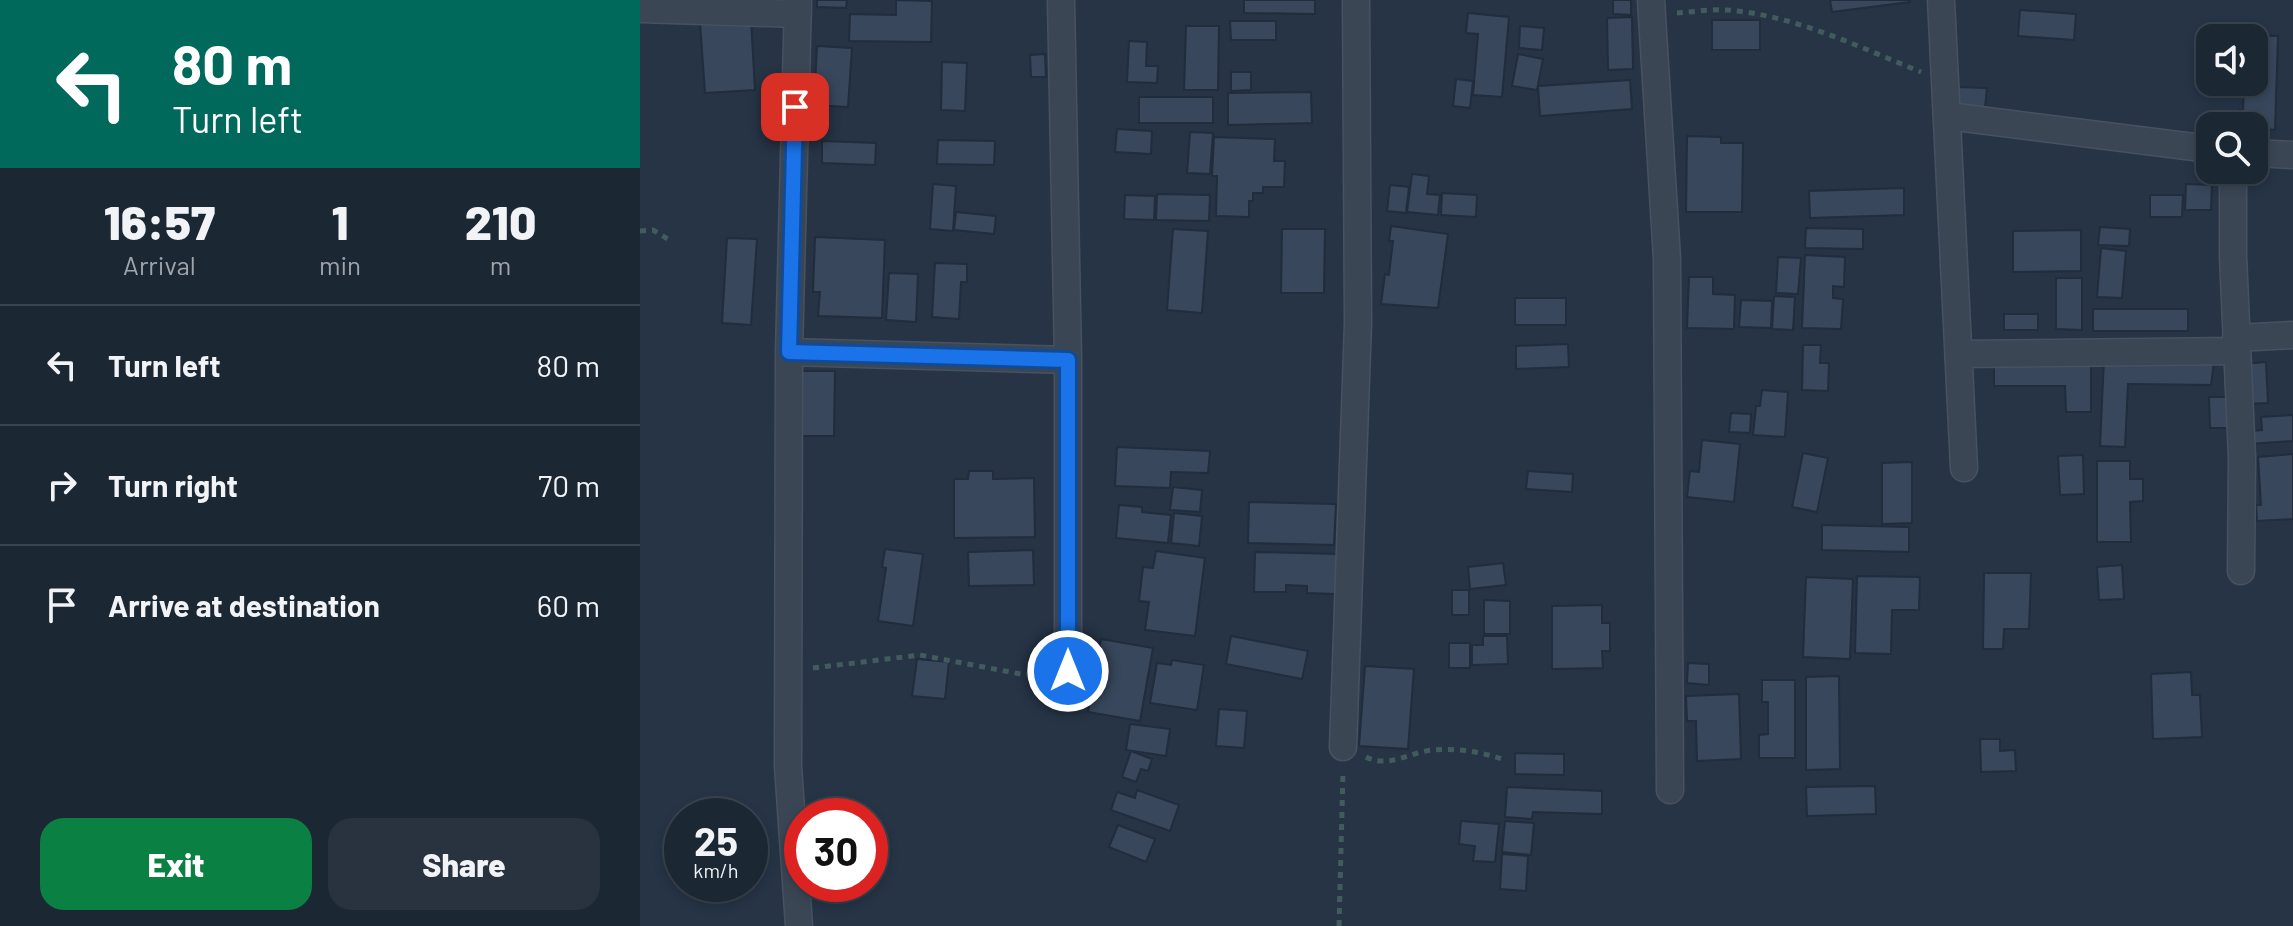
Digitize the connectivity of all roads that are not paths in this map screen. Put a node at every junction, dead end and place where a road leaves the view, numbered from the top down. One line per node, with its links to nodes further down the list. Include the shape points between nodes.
1 (1061, 0): 16 (street)
2 (1356, 0): 20 (street, via 1358,323)
3 (1941, 0): 7 (street)
4 (798, 7): 6 (street); 14 (street)
5 (1652, 7): 21 (street, via 1667,259)
6 (640, 9)
7 (1948, 116): 8 (street); 15 (street)
8 (2196, 147)
9 (2268, 154): 10 (street)
10 (2293, 155)
11 (2233, 184): 13 (street)
12 (2293, 335): 13 (street)
13 (2236, 345): 15 (street); 18 (street)
14 (789, 352): 16 (street); 22 (street, via 788,766)
15 (1959, 354): 17 (street)
16 (1068, 360): 19 (street)
17 (1964, 468)
18 (2241, 571)
19 (1068, 671)
20 (1343, 747)
21 (1670, 790)
22 (799, 926)

